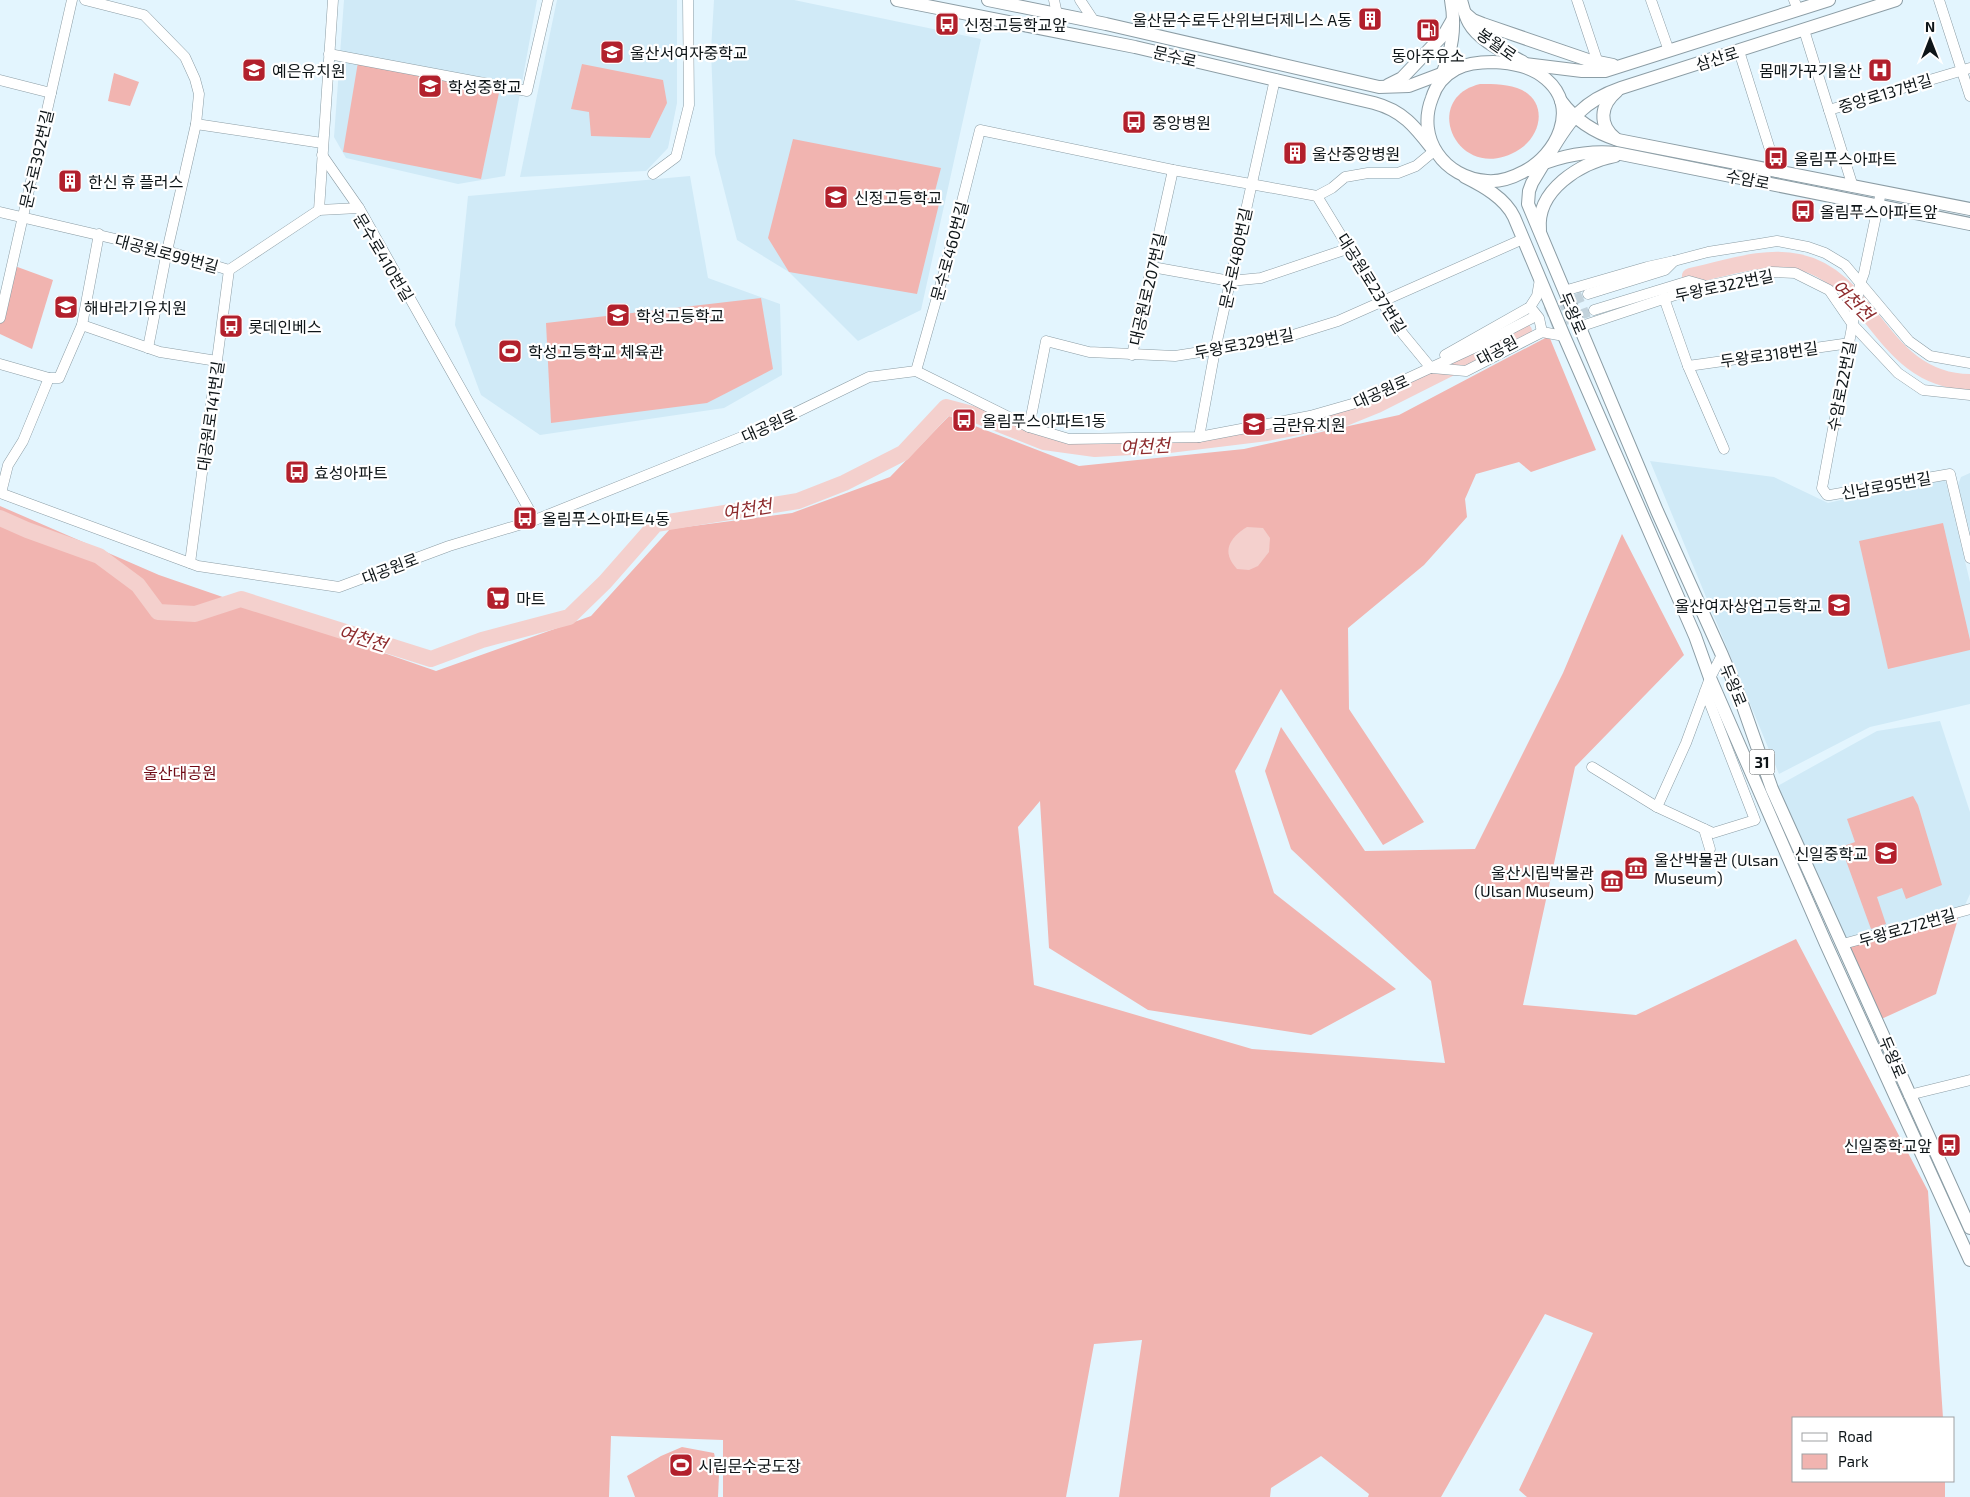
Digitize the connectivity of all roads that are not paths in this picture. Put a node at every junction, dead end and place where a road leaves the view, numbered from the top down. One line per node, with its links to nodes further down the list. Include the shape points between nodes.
1 (72, 0): 39 (street, 문수로392번길)
2 (85, 0): 44 (street, via 144,15 185,57 196,79 199,94)
3 (333, 0): 27 (street)
4 (548, 0): 27 (street, via 527,91)
5 (688, 0): 55 (street, via 689,105 676,157)
6 (897, 0): 19 (main road, 문수로)
7 (987, 0): 18 (main road, 문수로); 19 (main road, via 1000,5 1002,12 996,17)
8 (1054, 0): 18 (street)
9 (1080, 0): 21 (street)
10 (1451, 0): 20 (main road, 봉월로)
11 (1461, 0): 20 (main road, 봉월로)
12 (1577, 0): 29 (street)
13 (1651, 0): 26 (street)
14 (1829, 0): 17 (main road, 삼산로)
15 (1896, 0): 23 (main road, 삼산로)
16 (1939, 0): 32 (street)
17 (1796, 5): 26 (main road, 삼산로)
18 (1057, 14): 21 (main road, 문수로); 22 (main road, via 1045,23); 24 (main road, via 1068,30)
19 (978, 16): 22 (main road, 문수로)
20 (1460, 16): 29 (main road); 30 (main road, 봉월로, via 1481,36); 35 (main road, 봉월로); 37 (main road, via 1402,78)
21 (1094, 21): 37 (main road, 문수로)
22 (1019, 24): 24 (main road, 문수로)
23 (1804, 30): 25 (main road, 삼산로); 42 (street)
24 (1077, 35): 34 (main road, 문수로)
25 (1739, 51): 38 (main road, 삼산로); 54 (street, 수암로)
26 (1669, 52): 31 (main road, 삼산로)
27 (329, 54): 47 (street)
28 (1514, 63): 30 (main road, 삼산로); 33 (main road); 35 (main road, via 1482,62 1462,66)
29 (1598, 63): 31 (main road)
30 (1528, 65): 31 (main road, 삼산로, via 1595,72); 33 (main road, 봉월로)
31 (1623, 66)
32 (1966, 69): 40 (street); 42 (street, 중앙로137번길)
33 (1545, 78): 41 (main road)
34 (1275, 79): 48 (main road, 문수로, via 1394,110 1408,120); 57 (street, 문수로480번길)
35 (1440, 79): 37 (main road, 문수로, via 1409,86); 48 (main road, via 1427,115 1428,134)
36 (0, 80): 39 (street)
37 (1379, 87)
38 (1621, 88): 43 (main road, 삼산로, via 1595,99); 45 (main road, via 1607,101 1603,113 1607,130)
39 (51, 93): 65 (street, 문수로392번길)
40 (1970, 96)
41 (1561, 101): 43 (main road, 수암로); 46 (main road, via 1562,124)
42 (1829, 110): 58 (street)
43 (1574, 116): 45 (main road, 수암로); 46 (main road, 삼산로)
44 (196, 124): 47 (street); 71 (street)
45 (1618, 140): 54 (main road, 수암로)
46 (1556, 142): 51 (main road, 두왕로); 53 (main road)
47 (322, 143): 49 (street)
48 (1434, 151): 56 (main road); 59 (street, via 1416,166 1398,173 1345,176)
49 (322, 155): 61 (street); 63 (street)
50 (1626, 155): 51 (main road, 수암로, via 1585,152); 60 (main road, 수암로); 68 (main road, via 1593,163 1560,183 1542,208)
51 (1544, 163): 53 (main road, 수암로); 68 (main road, 두왕로, via 1532,183 1528,198)
52 (1173, 170): 57 (street); 73 (street, 대공원로207번길); 100 (street, 문수로460번길, via 980,130)
53 (1528, 170): 56 (main road, via 1499,181)
54 (1777, 172): 58 (main road, 수암로)
55 (653, 174)
56 (1465, 177): 69 (main road, via 1506,204)
57 (1251, 184): 59 (street); 76 (street, 문수로480번길)
58 (1853, 187): 60 (main road, 수암로)
59 (1317, 196): 70 (street, 대공원로237번길)
60 (1879, 199): 62 (main road, 수암로); 66 (main road, 수암로); 77 (street, 수암로22번길)
61 (359, 208): 63 (street, 문수로410번길); 108 (street, 문수로410번길)
62 (1970, 209)
63 (319, 210): 74 (street, 대공원로99번길)
64 (0, 212): 65 (street, 대공원로99번길)
65 (22, 217): 67 (street, 대공원로99번길); 85 (street, 문수로392번길)
66 (1970, 224)
67 (99, 234): 71 (street, 대공원로99번길); 86 (street)
68 (1541, 238): 79 (main road, 두왕로)
69 (1523, 239): 75 (main road); 82 (street, 두왕로329번길)
70 (1350, 248): 76 (street, via 1261,278); 82 (street, 대공원로237번길)
71 (167, 251): 74 (street, 대공원로99번길); 92 (street)
72 (1674, 260): 77 (street, via 1776,241 1824,253 1845,265); 79 (street); 80 (street, via 1666,270)
73 (1152, 267): 76 (street); 94 (street, 대공원로207번길)
74 (229, 270): 95 (street, 대공원로141번길)
75 (1540, 279): 84 (street); 90 (main road)
76 (1230, 281): 93 (street, 문수로480번길)
77 (1860, 284): 87 (street, 수암로22번길); 96 (street, via 1909,341 1930,356)
78 (1706, 286): 81 (street, 두왕로322번길); 83 (street, via 1688,281); 87 (street, 두왕로322번길, via 1771,272 1794,273 1829,290)
79 (1564, 291): 88 (main road, 두왕로 / 31)
80 (1588, 294)
81 (1664, 298): 88 (street, 두왕로322번길); 98 (street, 두왕로322번길)
82 (1381, 301): 93 (street, 두왕로329번길, via 1338,321 1276,340); 99 (street, 대공원로237번길)
83 (1594, 310)
84 (1531, 313): 89 (street, via 1539,318); 99 (street, via 1447,353)
85 (0, 318)
86 (82, 325): 92 (street); 101 (street, via 59,378)
87 (1853, 325): 91 (street, 수암로22번길); 102 (street, 두왕로322번길, via 1898,373 1923,390)
88 (1579, 327): 111 (main road, 두왕로 / 31)
89 (1540, 331): 90 (street); 99 (street, via 1466,371)
90 (1564, 336): 112 (main road, via 1691,627)
91 (1850, 343): 98 (street, 두왕로318번길); 106 (street, 수암로22번길, via 1822,483)
92 (148, 348): 95 (street)
93 (1215, 350): 94 (street, 두왕로329번길, via 1175,356); 104 (street, 문수로480번길)
94 (1132, 355): 103 (street, 대공원로207번길, via 1089,352 1046,341)
95 (217, 361): 110 (street, 대공원로141번길)
96 (1970, 363)
97 (0, 364): 101 (street)
98 (1688, 366): 105 (street, 두왕로322번길)
99 (1431, 368): 104 (street, 대공원로, via 1352,404 1310,416)
100 (916, 371): 103 (street, 대공원로); 108 (street, 대공원로, via 869,377 764,428)
101 (49, 378): 107 (street, via 23,441 8,465)
102 (1970, 395)
103 (1029, 427): 104 (street, 대공원로, via 1070,440)
104 (1199, 437)
105 (1724, 449)
106 (1824, 492): 109 (street, 신남로95번길, via 1830,495 1950,474)
107 (0, 493): 110 (street, 대공원로)
108 (535, 520): 110 (street, 대공원로, via 449,546 339,587 198,566)
109 (1970, 558)
110 (190, 562)
111 (1722, 656): 112 (street); 119 (main road, 두왕로 / 31, via 1772,789)
112 (1710, 678): 113 (street); 123 (main road, via 1826,944)
113 (1705, 691): 115 (street); 116 (street, via 1755,820 1713,834)
114 (1592, 767): 115 (street)
115 (1657, 807): 116 (street)
116 (1704, 829): 117 (street)
117 (1710, 849)
118 (1970, 909): 119 (street, 두왕로272번길)
119 (1843, 944): 121 (main road, 두왕로 / 31)
120 (1970, 1080): 121 (street)
121 (1909, 1096): 122 (main road, 두왕로 / 31)
122 (1970, 1228)
123 (1970, 1260)

